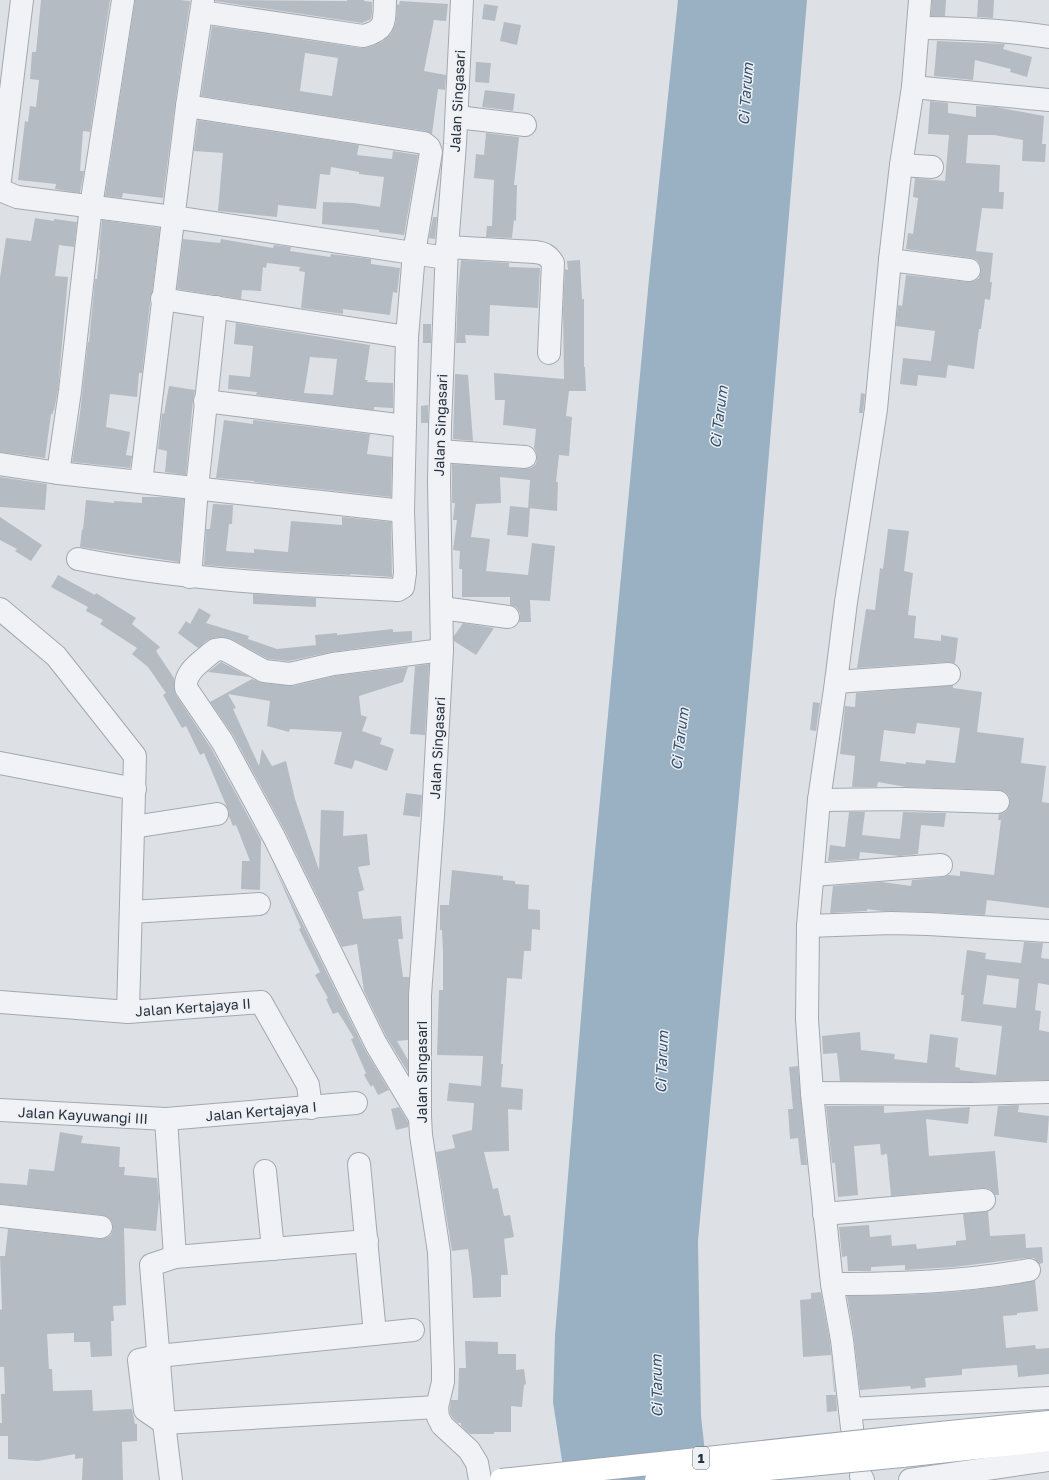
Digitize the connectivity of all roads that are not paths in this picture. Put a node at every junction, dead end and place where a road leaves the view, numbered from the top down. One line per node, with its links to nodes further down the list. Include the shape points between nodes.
1 (22, 0): 9 (street)
2 (123, 0): 19 (street)
3 (385, 0): 6 (street, via 384,19 380,29 363,36)
4 (462, 0): 13 (street, Jalan Singasari)
5 (920, 0): 7 (street)
6 (202, 6): 12 (street)
7 (919, 28): 8 (street, via 974,29); 10 (street)
8 (1049, 37)
9 (8, 49): 17 (street)
10 (913, 87): 11 (street); 15 (street)
11 (1049, 100)
12 (187, 106): 20 (street); 21 (street, via 424,143 431,152)
13 (457, 117): 14 (street); 22 (street, Jalan Singasari)
14 (525, 125)
15 (901, 165): 16 (street); 23 (street)
16 (932, 167)
17 (0, 180)
18 (6, 196): 19 (street)
19 (92, 206): 20 (street); 34 (street)
20 (173, 217): 21 (street); 25 (street)
21 (414, 253): 22 (street); 27 (street)
22 (446, 253): 28 (street, via 535,252 549,257 553,263); 31 (street, Jalan Singasari)
23 (890, 260): 24 (street); 45 (street, via 876,409)
24 (969, 270)
25 (162, 299): 26 (street); 35 (street)
26 (216, 307): 27 (street); 29 (street)
27 (407, 337): 30 (street)
28 (549, 353)
29 (205, 401): 30 (street); 36 (street)
30 (405, 426): 37 (street)
31 (440, 451): 32 (street); 40 (street, Jalan Singasari)
32 (525, 457)
33 (0, 464): 34 (street)
34 (58, 473): 35 (street)
35 (141, 482): 36 (street)
36 (196, 488): 37 (street); 39 (street)
37 (403, 510): 39 (street, via 405,573 403,587 398,590)
38 (78, 559): 39 (street)
39 (190, 577)
40 (442, 608): 42 (street); 43 (street, Jalan Singasari)
41 (0, 609): 47 (street, via 56,656 136,756)
42 (508, 617)
43 (442, 650): 65 (street, Jalan Singasari, via 420,995); 65 (street, via 333,664 283,674 264,671 222,649 215,650 188,674 186,682 186,688 222,741 274,837 376,1044)
44 (949, 674): 45 (street)
45 (836, 682): 48 (street)
46 (0, 763): 47 (street)
47 (135, 789): 51 (street)
48 (819, 800): 49 (street); 53 (street)
49 (998, 802)
50 (216, 814): 51 (street)
51 (133, 827): 55 (street)
52 (941, 865): 53 (street)
53 (813, 875): 56 (street)
54 (259, 904): 55 (street)
55 (131, 912): 59 (street)
56 (808, 926): 57 (street, via 920,924); 61 (street, via 807,1019)
57 (1049, 931)
58 (0, 1002): 59 (street)
59 (128, 1012): 63 (street, Jalan Kertajaya II, via 260,1002 308,1085)
60 (1049, 1092): 61 (street)
61 (812, 1093): 70 (street)
62 (356, 1103): 63 (street, Jalan Kertajaya I)
63 (311, 1108): 66 (street, Jalan Kertajaya I)
64 (0, 1110): 66 (street, Jalan Kayuwangi III)
65 (420, 1117): 82 (street, Jalan Singasari, via 441,1280 443,1382)
66 (166, 1119): 75 (street)
67 (359, 1164): 73 (street)
68 (265, 1171): 74 (street)
69 (984, 1200): 70 (street)
70 (824, 1214): 77 (street)
71 (0, 1216): 72 (street)
72 (101, 1227)
73 (367, 1241): 74 (street); 79 (street)
74 (274, 1249): 75 (street)
75 (175, 1257): 80 (street, via 151,1265)
76 (1029, 1270): 77 (street, via 996,1276 895,1284)
77 (832, 1284): 81 (street, via 842,1340 851,1419)
78 (413, 1330): 79 (street)
79 (375, 1334): 80 (street)
80 (158, 1356): 84 (street, via 139,1360 145,1410)
81 (1049, 1398)
82 (437, 1407): 84 (street); 89 (street, via 442,1425 469,1450 477,1463)
83 (1049, 1422): 86 (main road, 1)
84 (164, 1423): 88 (street)
85 (1049, 1440): 86 (main road, 1)
86 (902, 1447): 90 (main road, 1, bridge); 91 (main road, 1, bridge)
87 (1049, 1460): 92 (street)
88 (171, 1480)
89 (480, 1480)
90 (501, 1480)
91 (656, 1480)
92 (910, 1480)

